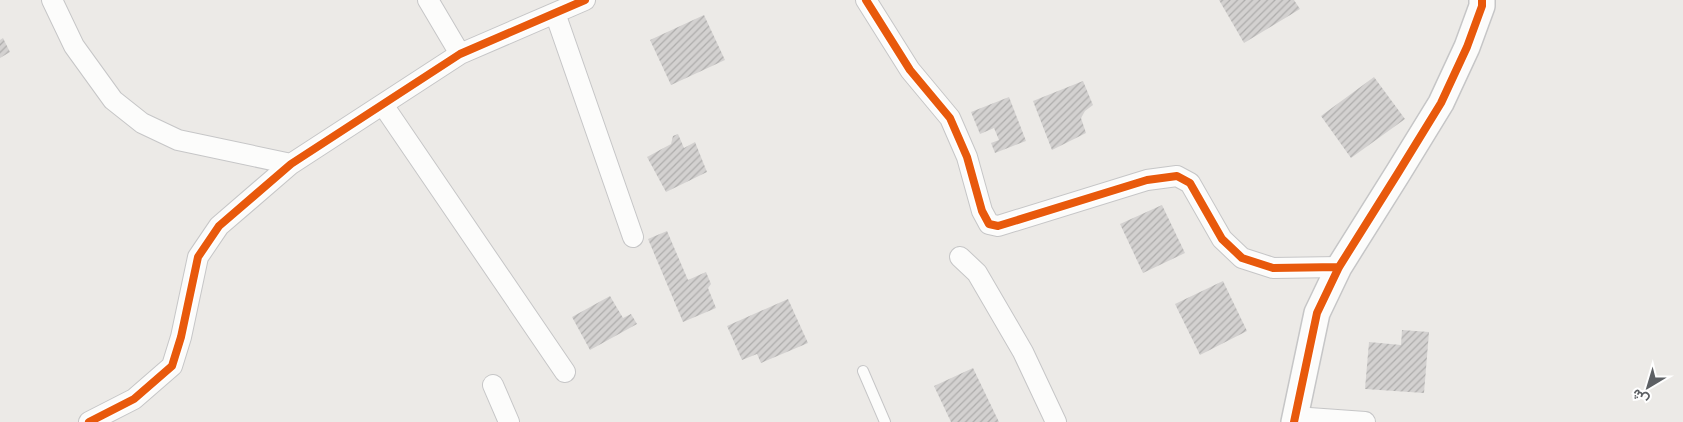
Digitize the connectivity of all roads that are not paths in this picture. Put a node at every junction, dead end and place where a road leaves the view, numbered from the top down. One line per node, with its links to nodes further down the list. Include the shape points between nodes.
1 (52, 0): 9 (street, via 74,46 113,100 142,122 178,140)
2 (428, 0): 7 (street)
3 (585, 0): 6 (street)
4 (866, 0): 12 (street, via 910,70 950,118 989,224 998,226 1147,180 1177,176 1190,183 1222,238 1242,258 1273,268)
5 (1482, 0): 12 (street, via 1467,47 1441,103)
6 (556, 13): 7 (street); 10 (street)
7 (460, 54): 8 (street)
8 (383, 105): 9 (street); 14 (street)
9 (291, 164): 17 (street, via 219,226 198,257 172,366 134,399)
10 (633, 237)
11 (960, 257): 20 (street, via 977,273 1023,352)
12 (1339, 267): 16 (street, via 1317,313)
13 (863, 371): 19 (lane)
14 (565, 372)
15 (493, 385): 18 (street)
16 (1295, 420): 21 (street)
17 (89, 422)
18 (509, 422)
19 (885, 422)
20 (1056, 422)
21 (1365, 422)

